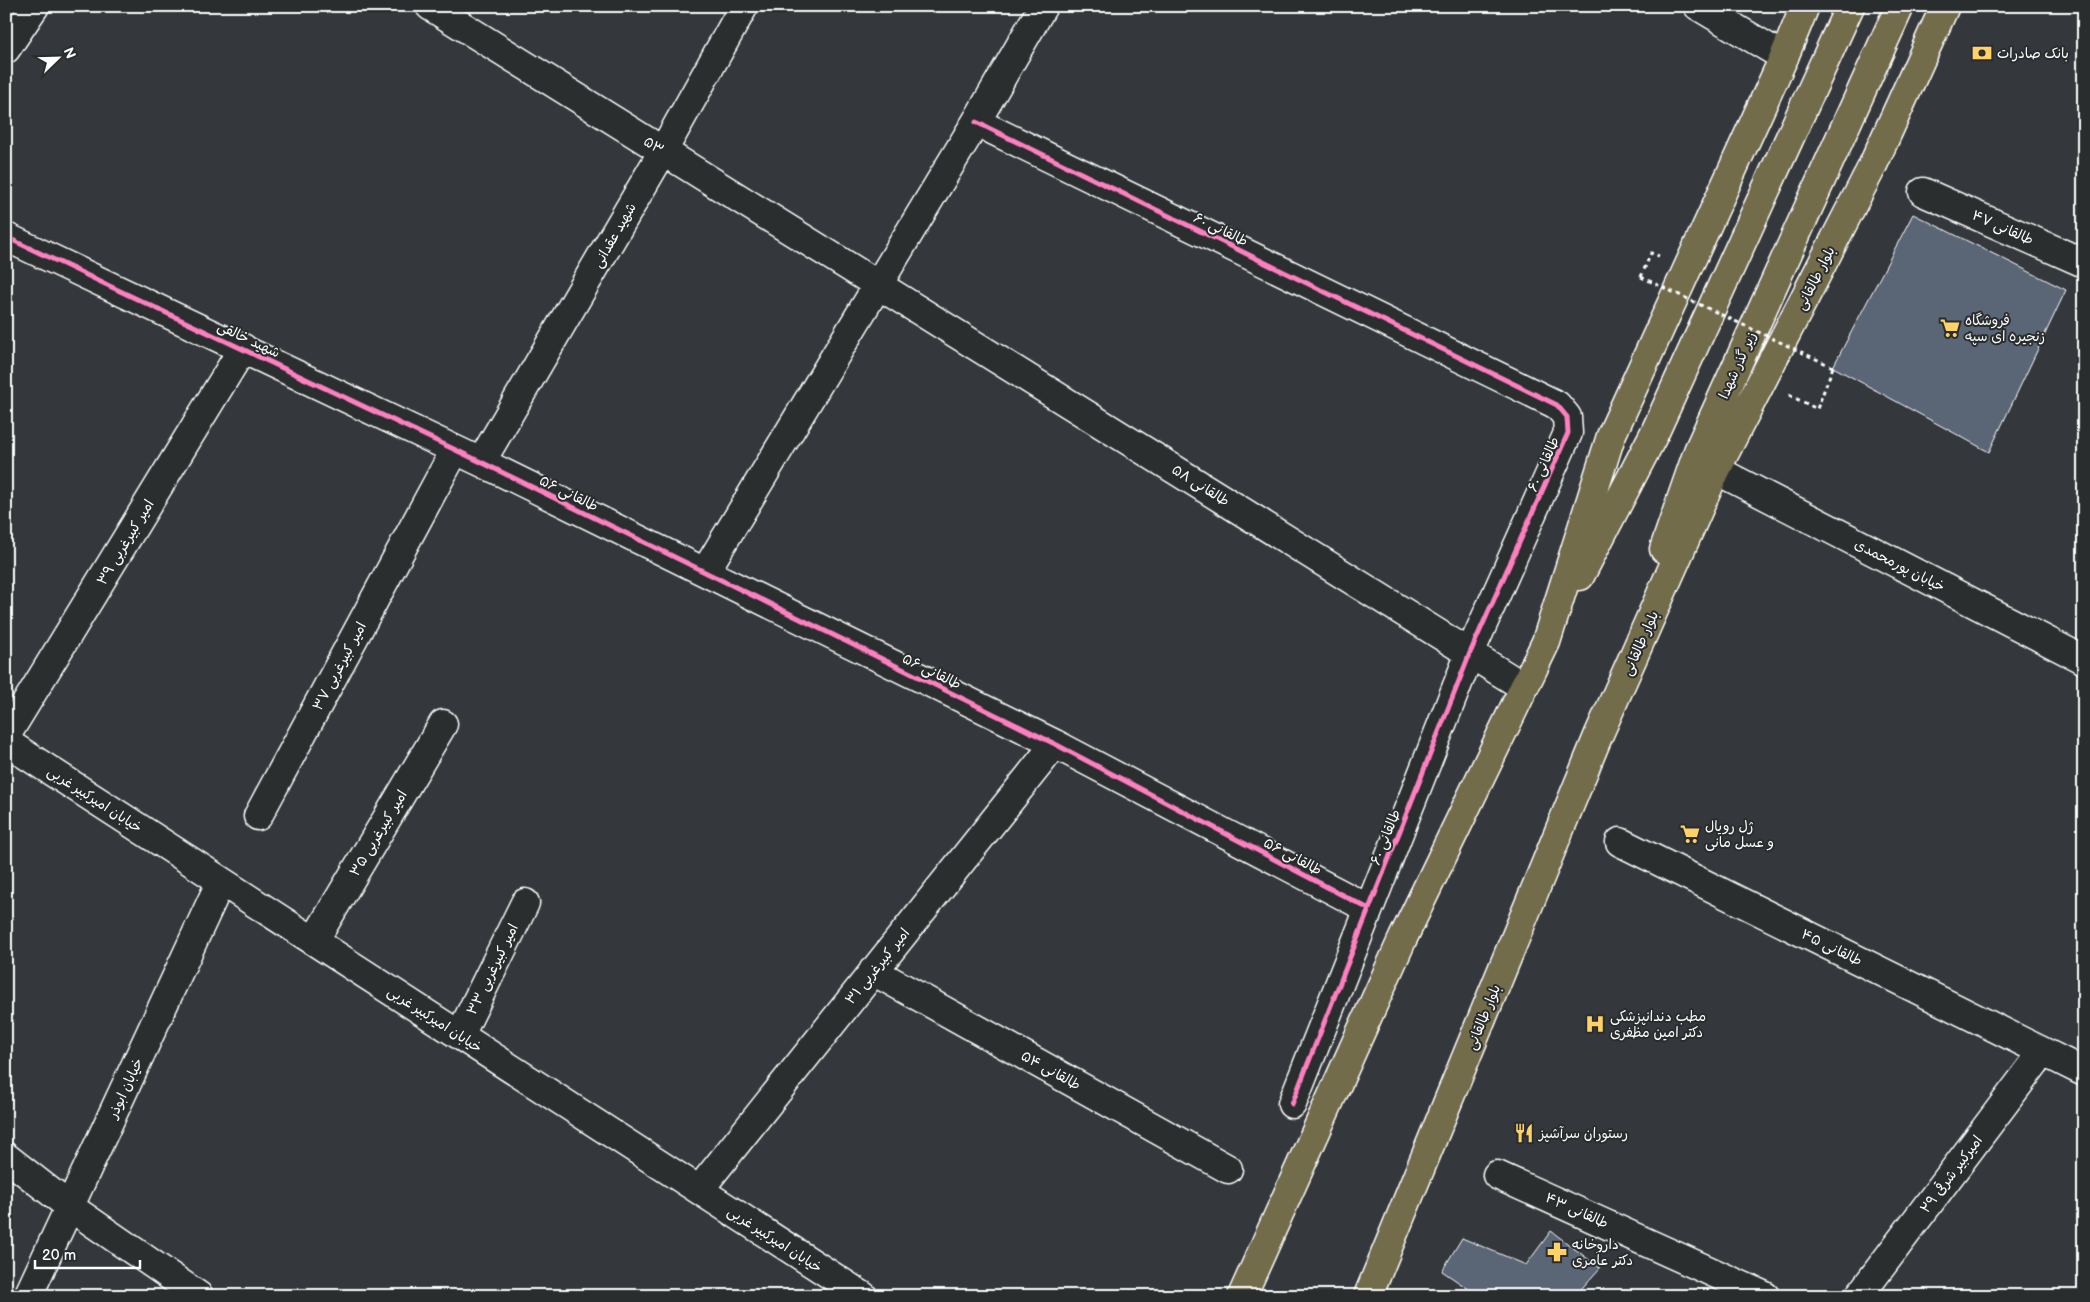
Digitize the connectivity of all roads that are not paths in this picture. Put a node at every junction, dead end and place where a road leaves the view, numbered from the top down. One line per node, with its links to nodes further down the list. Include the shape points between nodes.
1 (35, 6): 10 (street)
2 (430, 6): 13 (street, ۵۳)
3 (744, 6): 13 (street, شهید عقدانی)
4 (1043, 6): 12 (street)
5 (1698, 6): 11 (street)
6 (1805, 6): 11 (main road)
7 (1850, 6): 23 (main road, via 1655,432)
8 (1900, 6): 28 (main road, زیر گذر شهدا, via 1698,450)
9 (1945, 6): 21 (main road, بلوار طالقانی, via 1872,167)
10 (6, 49)
11 (1784, 57): 23 (main road, via 1611,436)
12 (976, 122): 17 (street); 24 (street, طالقانی ۶۰, via 1557,405 1567,418 1568,433)
13 (663, 151): 17 (street, ۵۳); 20 (street, شهید عقدانی)
14 (1923, 192): 16 (street, طالقانی ۴۷)
15 (6, 236): 18 (street, شهید خالقی)
16 (2084, 263)
17 (878, 284): 22 (street); 24 (street, طالقانی ۵۸)
18 (243, 348): 19 (street, شهید خالقی); 29 (street, امیر کبیرغربی ۳۹)
19 (455, 450): 20 (street, شهید خالقی); 32 (street, امیر کبیرغربی ۳۷)
20 (481, 462): 22 (street, طالقانی ۵۶)
21 (1716, 470): 25 (street, خیابان پورمحمدی); 28 (main road, بلوار طالقانی)
22 (705, 572): 31 (street, طالقانی ۵۶)
23 (1546, 642): 26 (main road)
24 (1470, 653): 26 (street, طالقانی ۵۸); 36 (street, طالقانی ۶۰)
25 (2084, 660)
26 (1524, 686): 51 (main road, via 1403,938)
27 (443, 724): 37 (street, امیر کبیرغربی ۳۵)
28 (1599, 734): 52 (main road, بلوار طالقانی)
29 (6, 736)
30 (6, 742): 34 (street, خیابان امیرکبیر غربی)
31 (1055, 744): 36 (street, طالقانی ۵۶); 38 (street, امیر کبیرغربی ۳۱)
32 (258, 816)
33 (1620, 842): 40 (street, طالقانی ۴۵)
34 (221, 881): 37 (street, خیابان امیرکبیر غربی); 47 (street, خیابان ابوذر)
35 (524, 903): 39 (street, امیر کبیرغربی ۳۳)
36 (1369, 909): 42 (street, طالقانی ۶۰)
37 (314, 941): 39 (street, خیابان امیرکبیر غربی)
38 (873, 971): 44 (street, طالقانی ۵۴); 46 (street, امیر کبیرغربی ۳۱)
39 (460, 1035): 46 (street, خیابان امیرکبیر غربی)
40 (2043, 1052): 41 (street, طالقانی ۴۵); 54 (street, امیرکبیر شرقی ۲۹)
41 (2084, 1072)
42 (1292, 1104)
43 (6, 1157): 47 (street)
44 (1228, 1169)
45 (1498, 1175): 53 (street, طالقانی ۴۳)
46 (699, 1190): 50 (street, خیابان امیرکبیر غربی)
47 (70, 1207): 48 (street, خیابان ابوذر); 49 (street)
48 (28, 1296)
49 (199, 1296)
50 (863, 1296)
51 (1242, 1296)
52 (1368, 1296)
53 (1765, 1296)
54 (1859, 1296)

